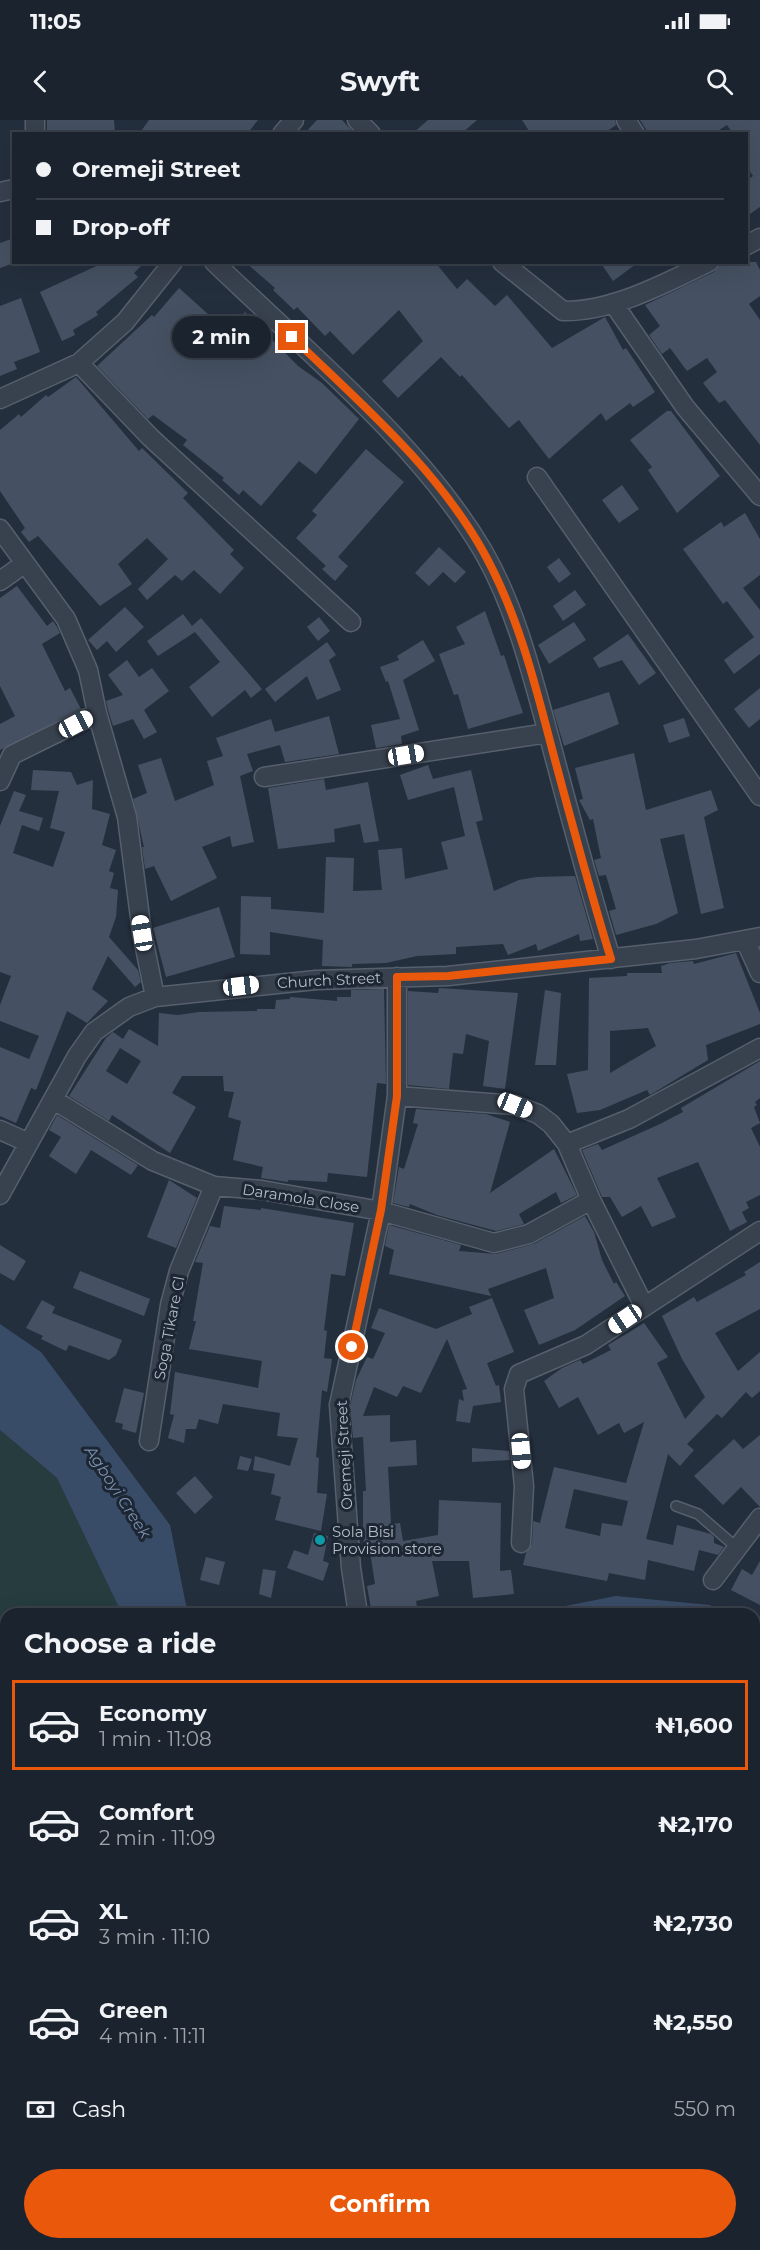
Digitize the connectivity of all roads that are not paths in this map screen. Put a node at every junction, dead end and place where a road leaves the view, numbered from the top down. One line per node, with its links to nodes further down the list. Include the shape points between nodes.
1 (294, 120): 3 (street)
2 (357, 120): 4 (street)
3 (284, 132)
4 (369, 132)
5 (171, 264): 10 (street, via 125,322)
6 (216, 264): 19 (street, via 374,414 461,518 506,599 534,678)
7 (504, 264): 9 (street, via 563,311)
8 (698, 265): 9 (street)
9 (613, 303): 13 (street, via 685,407)
10 (79, 363): 11 (street); 17 (street, via 151,438)
11 (0, 399)
12 (537, 477): 22 (street)
13 (760, 496)
14 (0, 529): 15 (street)
15 (24, 564): 16 (street); 18 (street, via 66,620 88,670)
16 (0, 581)
17 (351, 622)
18 (97, 713): 21 (street, via 12,755); 27 (street, via 127,816 142,933)
19 (548, 733): 20 (street); 24 (street)
20 (264, 777)
21 (0, 781)
22 (760, 795)
23 (753, 939): 24 (street, Church Street); 25 (street)
24 (611, 959): 26 (street, Church Street, via 448,976)
25 (760, 973)
26 (397, 977): 27 (street, Church Street, via 263,984); 29 (street, Oremeji Street)
27 (155, 997): 30 (street, Church Street, via 129,1007 94,1032)
28 (760, 1048): 33 (street, via 629,1119)
29 (397, 1096): 33 (street, via 515,1105 538,1114 560,1132); 37 (street, Oremeji Street)
30 (54, 1100): 32 (street, Church Street); 34 (street, Daramola Close, via 153,1161)
31 (0, 1130): 32 (street)
32 (29, 1143): 35 (street, Church Street)
33 (567, 1144): 36 (street)
34 (214, 1186): 37 (street, Daramola Close); 40 (street, Soga Tikare Cl, via 179,1271 170,1305)
35 (0, 1195)
36 (591, 1200): 37 (street, Daramola Close, via 529,1234 494,1243); 39 (street)
37 (381, 1210): 46 (street, Oremeji Street, via 339,1405)
38 (760, 1231): 39 (street)
39 (644, 1306): 43 (street, via 586,1345 526,1370 514,1381 524,1486)
40 (149, 1440)
41 (676, 1506): 44 (lane, via 698,1514)
42 (760, 1518): 44 (street)
43 (521, 1543)
44 (736, 1547): 45 (street)
45 (713, 1580)
46 (357, 1608)

